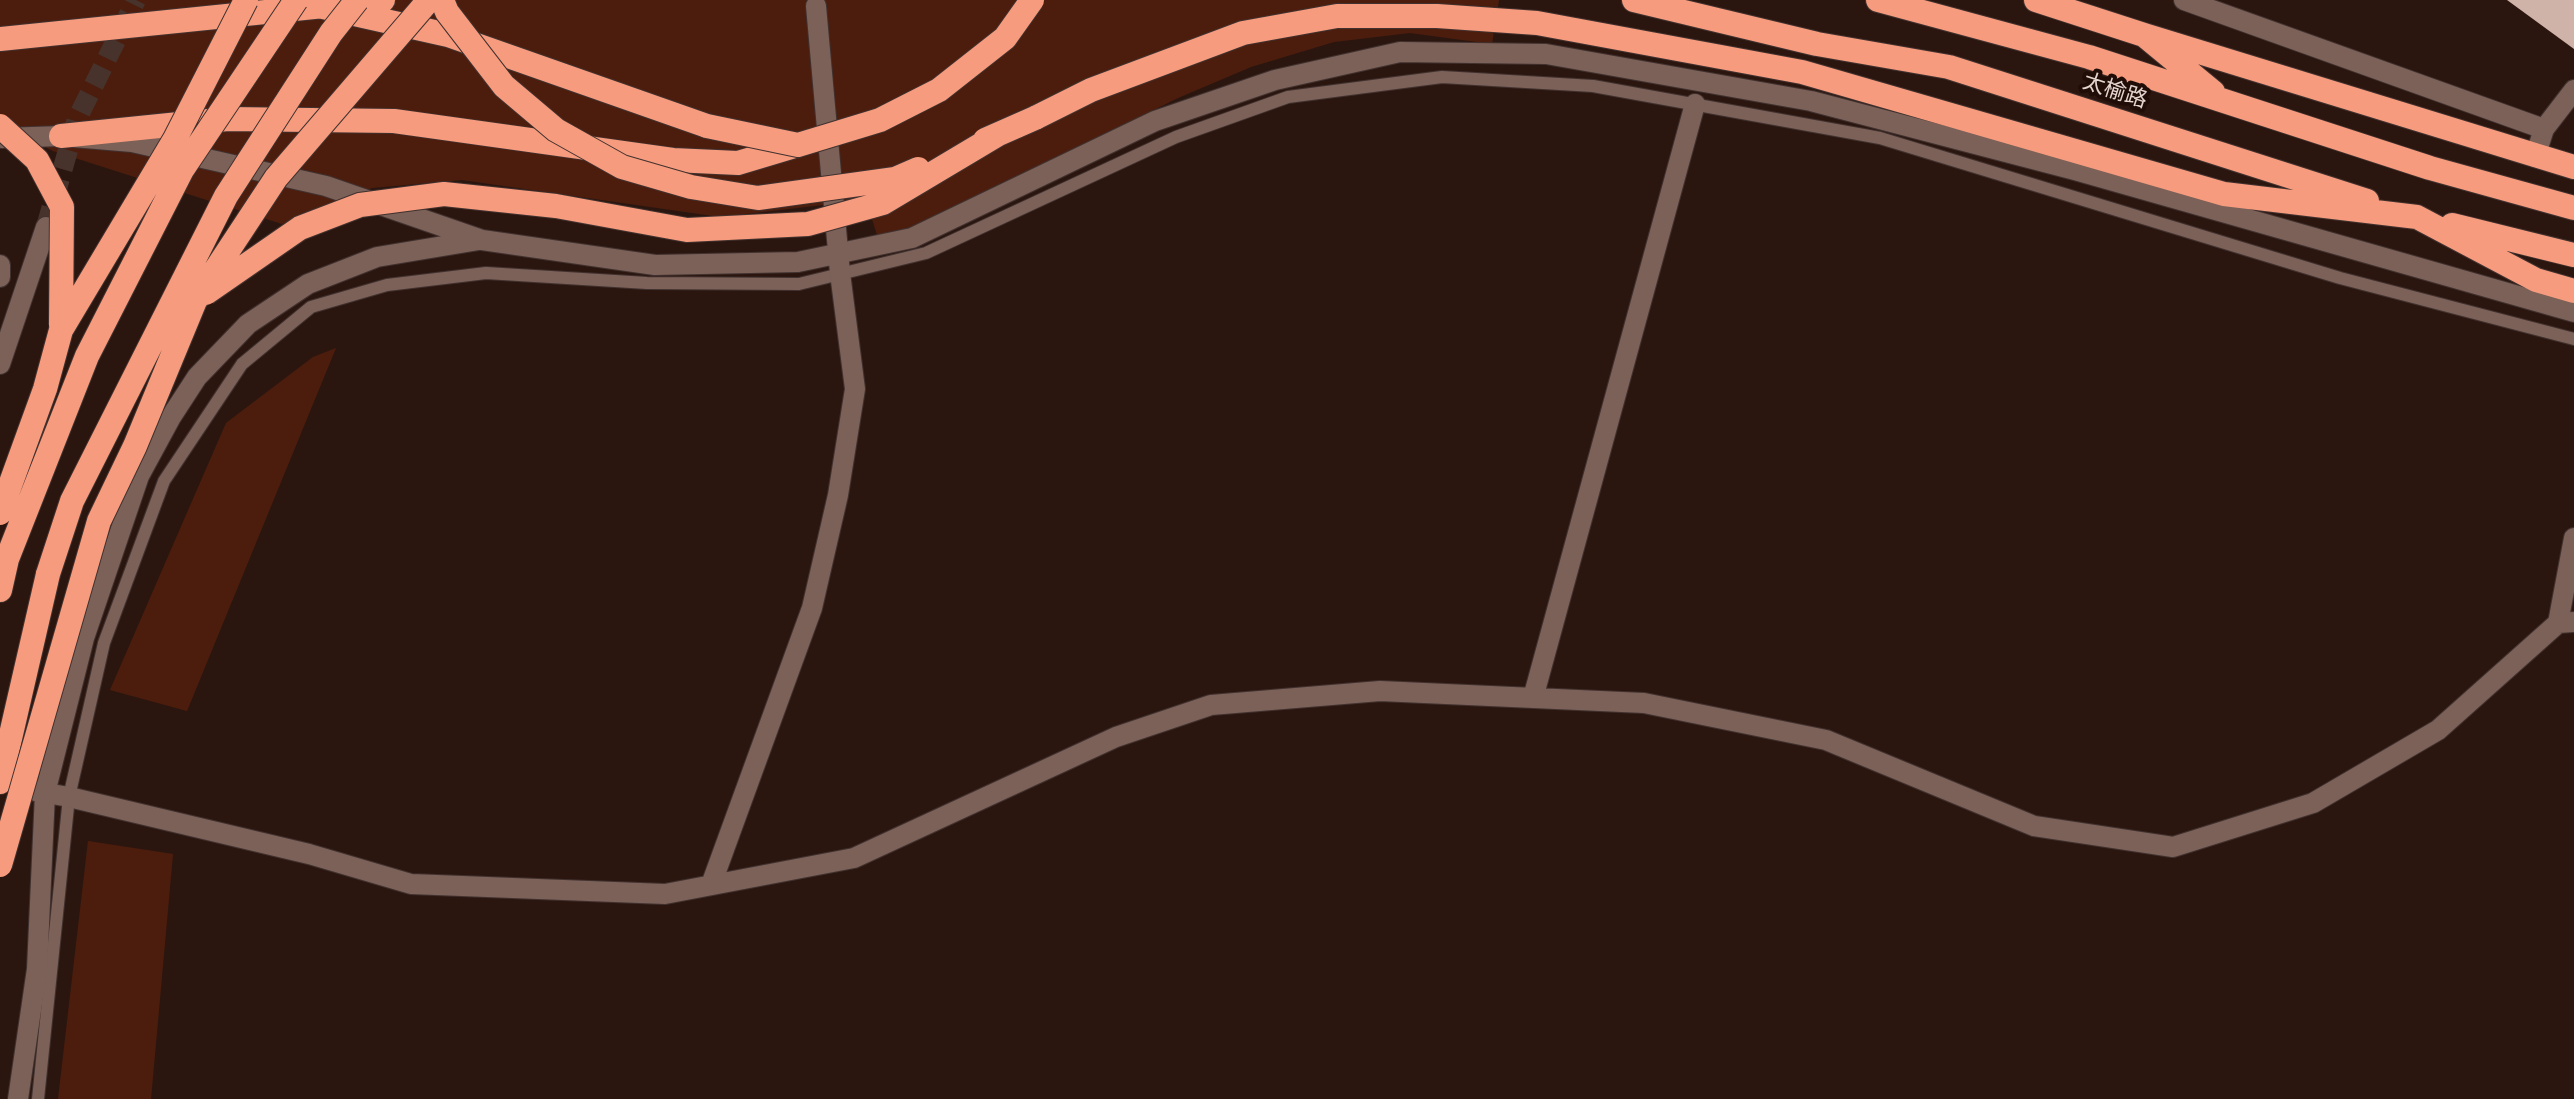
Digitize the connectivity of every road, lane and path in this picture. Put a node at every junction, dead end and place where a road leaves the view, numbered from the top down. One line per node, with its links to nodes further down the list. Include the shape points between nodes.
1 (246, 0): 38 (highway, bridge, via 175,139)
2 (296, 0): 43 (highway, bridge, via 182,170 87,356 7,559)
3 (357, 0): 46 (highway, bridge, via 226,196 72,501 48,574)
4 (383, 0): 13 (highway)
5 (429, 0): 36 (highway, bridge, via 276,178)
6 (442, 0): 21 (highway, bridge, via 504,86 556,130 622,167 691,187 758,198 895,179)
7 (1032, 0): 24 (highway, bridge, via 1005,38 939,90 880,120)
8 (1634, 0): 28 (highway, 太榆路, via 1817,44 1949,67)
9 (1878, 0): 17 (highway, 太榆路, via 2089,57)
10 (2036, 0): 14 (highway)
11 (2184, 0): 20 (street)
12 (816, 6): 32 (street)
13 (323, 7): 15 (highway); 24 (highway, bridge, via 448,35 707,126)
14 (2144, 35): 17 (highway); 25 (highway)
15 (0, 39)
16 (2574, 90): 20 (street)
17 (2224, 101): 27 (highway, 太榆路)
18 (1695, 104): 32 (lane, via 1593,86 1442,77 1288,97 1176,137 926,253); 39 (lane, via 1880,138 2340,278); 45 (street)
19 (0, 126): 38 (highway, bridge, via 37,160 62,207)
20 (2544, 129): 25 (street)
21 (997, 135): 28 (highway, bridge, via 1091,90 1243,33 1337,16 1437,16 1537,23 1802,72 2224,194); 36 (highway, bridge, via 883,203 808,224 687,230 556,206 444,194 360,205 300,228)
22 (61, 136): 23 (street); 24 (highway, via 228,119 379,120 673,160 738,163); 30 (street, via 132,142 326,186)
23 (0, 139)
24 (798, 145)
25 (2535, 157): 26 (highway)
26 (2574, 167)
27 (2574, 208)
28 (2417, 217): 31 (highway, 太榆路); 35 (highway, via 2536,280)
29 (46, 227): 40 (street)
30 (482, 240): 32 (street, via 655,265); 47 (street, via 377,257 308,284 248,324 197,377 139,476 84,638)
31 (2574, 255)
32 (839, 264): 37 (street, via 912,238 1155,121 1275,80 1400,52 1546,54 1811,101); 48 (lane, via 783,284 647,283 486,273 387,285 311,307 242,364 164,481 104,643); 50 (street, via 855,389 838,495 812,608)
33 (0, 265): 34 (street)
34 (0, 277)
35 (2574, 291)
36 (195, 301): 49 (highway, bridge, via 99,521)
37 (2574, 312)
38 (61, 330): 41 (highway, bridge)
39 (2574, 339)
40 (0, 364)
41 (0, 513)
42 (2574, 538): 44 (street)
43 (0, 590)
44 (2566, 622): 45 (street, via 2438,730 2313,803 2173,847 2034,826 1826,740 1644,703)
45 (1533, 698): 50 (street, via 1380,691 1211,705 1116,737 854,858)
46 (0, 782): 47 (street)
47 (45, 793): 48 (street); 51 (street, via 37,969)
48 (69, 797): 50 (street, via 411,884 665,894); 52 (lane)
49 (0, 865)
50 (711, 885)
51 (18, 1099)
52 (38, 1099)

